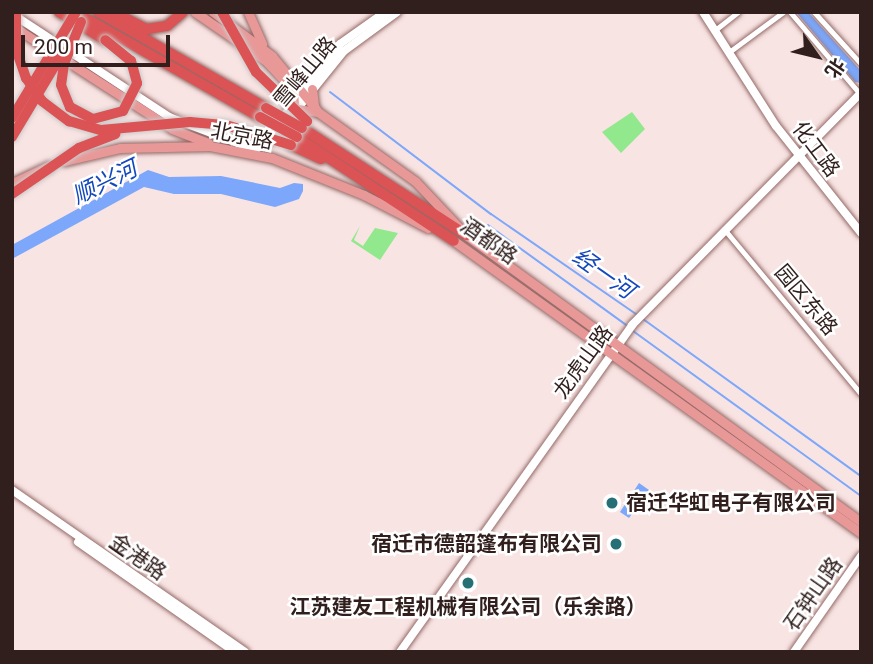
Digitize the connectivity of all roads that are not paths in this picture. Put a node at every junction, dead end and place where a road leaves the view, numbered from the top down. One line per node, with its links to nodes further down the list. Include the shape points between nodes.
1 (59, 12): 17 (highway, bridge, via 105,40 131,61 137,83 123,111 93,119 70,107 61,86 64,64)
2 (97, 12): 26 (highway, 酒都路)
3 (113, 12): 4 (highway, via 155,29 175,22)
4 (183, 12)
5 (195, 12): 25 (main road, via 266,61 293,90)
6 (213, 12): 21 (main road)
7 (220, 12): 30 (highway, bridge)
8 (248, 12): 21 (main road)
9 (385, 12): 23 (street, 雪峰山路, via 340,44)
10 (397, 12): 23 (street, 雪峰山路, via 354,41)
11 (703, 12): 19 (street, 化工路)
12 (738, 12): 19 (street)
13 (783, 12): 20 (street)
14 (790, 12): 24 (street)
15 (814, 12): 22 (street)
16 (14, 13): 29 (highway, bridge, via 20,65 41,101 82,126); 32 (street, via 169,117 244,147)
17 (80, 15): 26 (highway, 酒都路); 28 (highway, bridge); 31 (highway, bridge)
18 (12, 26): 33 (main road, via 172,129)
19 (715, 30): 20 (street, 化工路)
20 (729, 52): 35 (street, 化工路)
21 (272, 57): 23 (main road)
22 (861, 64)
23 (306, 91): 25 (street, 雪峰山路); 27 (main road)
24 (860, 93): 35 (street, 龙虎山路)
25 (296, 106): 27 (main road); 32 (street, 雪峰山路)
26 (263, 112): 30 (highway, 酒都路, bridge)
27 (325, 117): 41 (main road, via 416,182)
28 (12, 118)
29 (140, 128): 30 (highway, bridge, via 190,122); 38 (highway, bridge, via 79,148)
30 (299, 133): 41 (highway, 酒都路, via 378,175); 42 (highway, 酒都路)
31 (12, 137)
32 (260, 146): 34 (street); 36 (street)
33 (225, 150): 34 (main road, 北京路); 37 (main road, 北京路, via 156,145 120,148 76,156)
34 (242, 154): 36 (main road, 北京路)
35 (798, 156): 39 (street, 龙虎山路); 40 (street, 化工路)
36 (272, 158): 42 (main road, 北京路, via 364,195)
37 (12, 183)
38 (12, 194)
39 (724, 229): 43 (street, 龙虎山路, via 644,310); 44 (street, 园区东路)
40 (861, 233)
41 (466, 235): 43 (main road, 酒都路)
42 (454, 240): 43 (main road, 酒都路)
43 (613, 349): 47 (main road, 酒都路); 48 (main road, 酒都路); 52 (street, 龙虎山路)
44 (861, 394)
45 (12, 490): 51 (street, 金港路)
46 (12, 497): 50 (street, 金港路)
47 (861, 522)
48 (861, 533)
49 (861, 556): 53 (street, 石钟山路)
50 (235, 652)
51 (245, 652)
52 (400, 652)
53 (794, 652)

